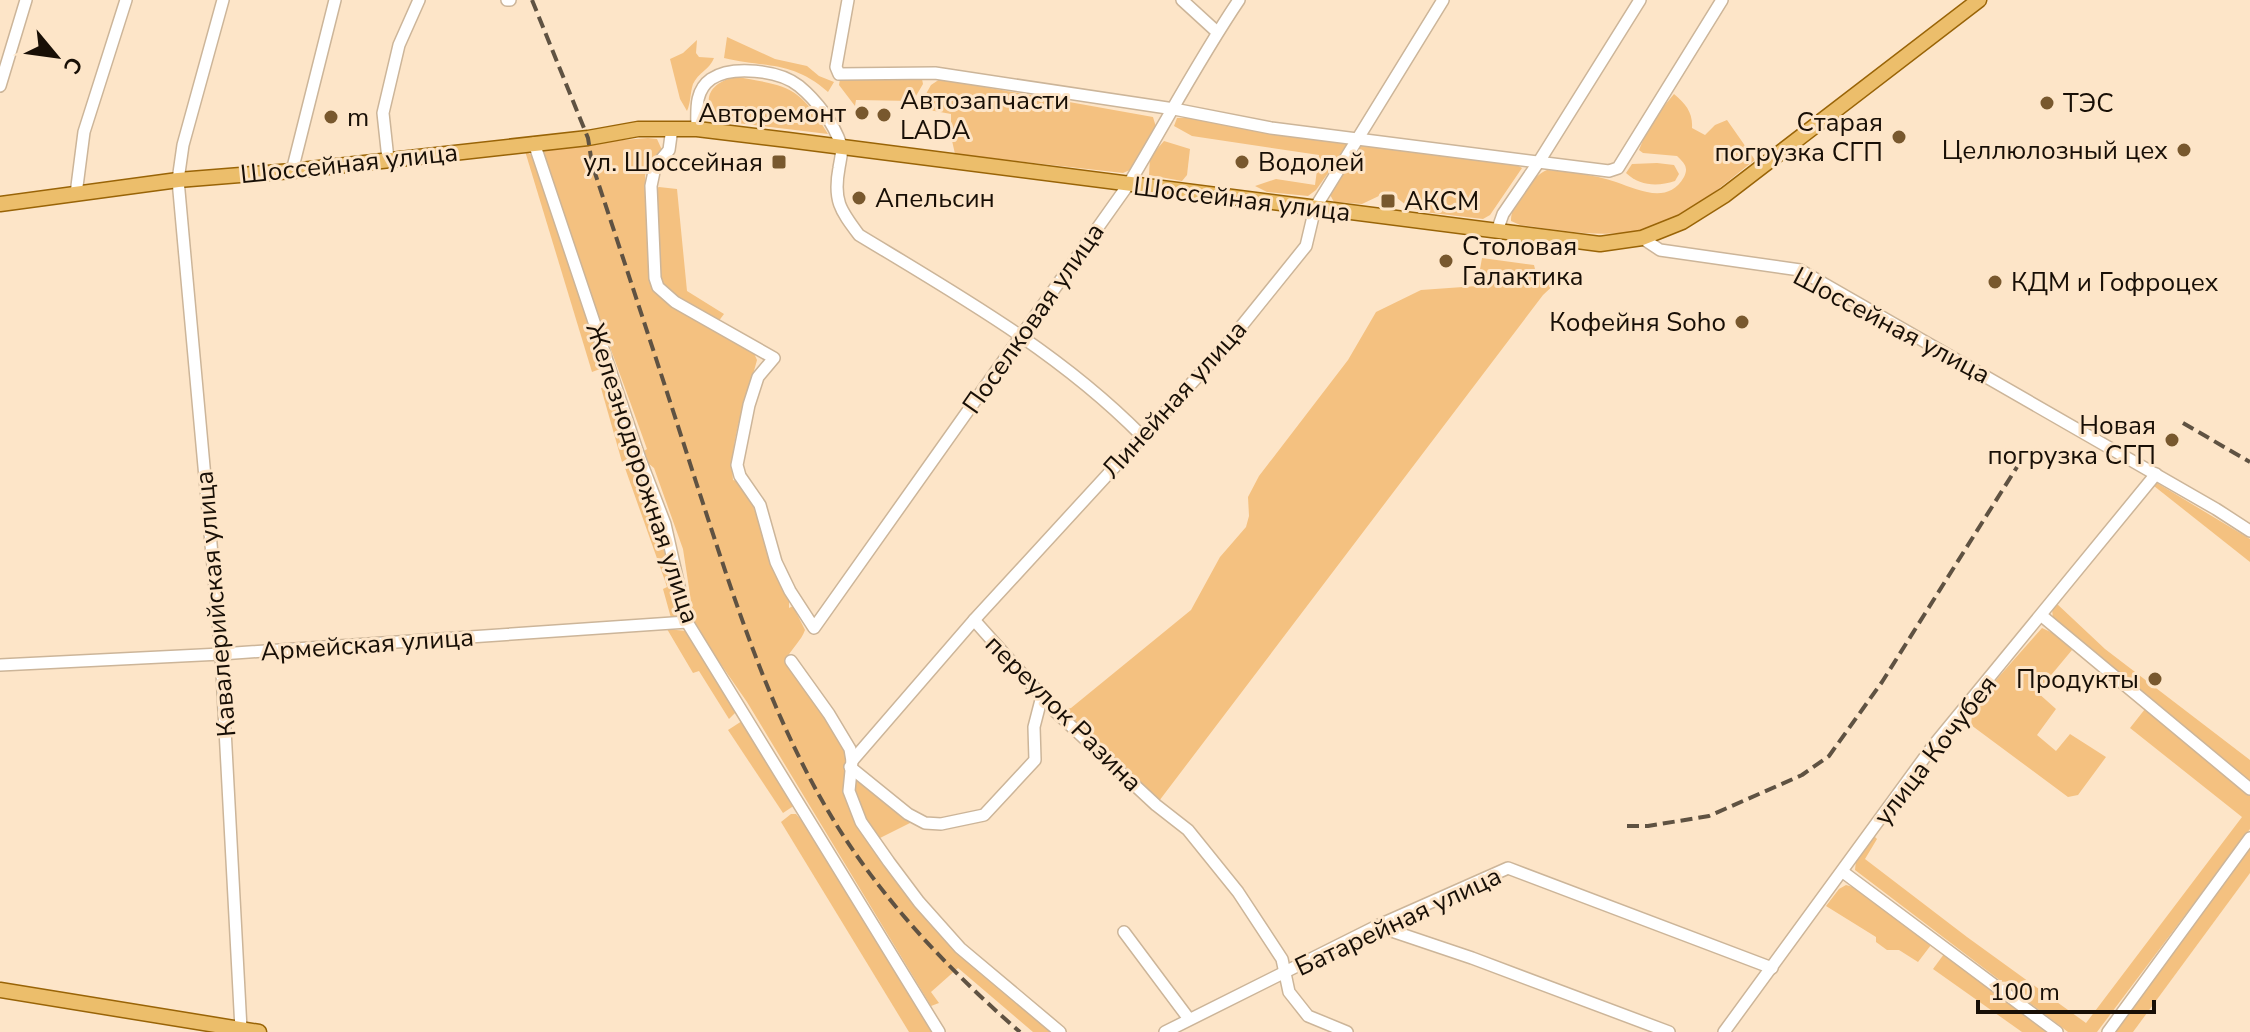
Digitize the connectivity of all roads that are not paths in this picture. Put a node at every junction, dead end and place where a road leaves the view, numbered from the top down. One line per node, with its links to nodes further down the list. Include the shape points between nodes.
1 (26, 0): 14 (street)
2 (126, 0): 26 (street, via 84,132)
3 (223, 0): 24 (street, Кавалерийская улица)
4 (335, 0): 23 (street)
5 (419, 0): 21 (street, via 399,45 383,113)
6 (848, 0): 15 (street, via 839,74 935,73)
7 (1182, 0): 13 (street)
8 (1239, 0): 13 (street, Поселковая улица)
9 (1443, 0): 18 (street, Линейная улица)
10 (1640, 0): 22 (street)
11 (1722, 0): 22 (street, via 1618,168)
12 (1979, 0): 30 (main road, Шоссейная улица, via 1725,195 1682,222)
13 (1217, 32): 15 (street, Поселковая улица)
14 (0, 86)
15 (1174, 109): 18 (street); 25 (street, Поселковая улица)
16 (672, 128): 17 (main road, Шоссейная улица); 19 (main road, Шоссейная улица); 31 (street, Поселковая улица, via 669,150 655,167 651,186 655,278 675,302 774,358 758,377 737,465 760,505 776,562 814,628)
17 (697, 129): 20 (main road, Шоссейная улица); 20 (street, via 698,94 710,80 750,69 797,83 823,110)
18 (1359, 139): 22 (street); 28 (street, Линейная улица)
19 (534, 143): 21 (main road, Шоссейная улица); 37 (street, Железнодорожная улица, via 665,524)
20 (843, 147): 25 (main road, Шоссейная улица); 31 (street, via 835,189 840,210 859,235)
21 (388, 159): 23 (main road, Шоссейная улица)
22 (1540, 160): 29 (street)
23 (292, 171): 24 (main road, Шоссейная улица)
24 (178, 180): 26 (main road, Шоссейная улица); 38 (street, Кавалерийская улица)
25 (1128, 185): 28 (main road, Шоссейная улица); 31 (street, Поселковая улица)
26 (76, 194): 27 (main road, Шоссейная улица)
27 (0, 204)
28 (1315, 208): 29 (main road, Шоссейная улица); 32 (street, Линейная улица, via 1306,246 1223,349)
29 (1497, 231): 30 (main road, Шоссейная улица, via 1600,244)
30 (1642, 238): 33 (street, Шоссейная улица, via 1660,250 1800,270)
31 (1021, 334): 32 (street)
32 (1141, 435): 36 (street, Линейная улица)
33 (2156, 474): 34 (street, Шоссейная улица); 35 (street, улица Кочубея)
34 (2250, 531)
35 (2042, 616): 43 (street); 45 (street, улица Кочубея, via 1933,746)
36 (974, 620): 41 (street, переулок Разина); 42 (street, Линейная улица)
37 (687, 622): 38 (street, Армейская улица); 54 (street, Железнодорожная улица)
38 (221, 654): 40 (street, Армейская улица); 52 (street, Кавалерийская улица)
39 (791, 661): 42 (street, via 850,749)
40 (0, 665)
41 (1042, 696): 42 (street, via 1034,727 1035,760 984,815 925,823 876,790); 49 (street, переулок Разина, via 1188,830 1238,892 1282,959)
42 (851, 764): 55 (street, via 849,791 861,822 919,902 960,948)
43 (2250, 789)
44 (2250, 838): 61 (street)
45 (1843, 872): 48 (street, улица Кочубея); 60 (street)
46 (1377, 926): 48 (street, Батарейная улица, via 1508,868); 49 (street, Батарейная улица); 58 (street)
47 (1124, 932): 51 (street)
48 (1772, 968): 59 (street, улица Кочубея)
49 (1285, 973): 51 (street, Батарейная улица); 57 (street, переулок Разина, via 1289,992 1308,1016)
50 (0, 990): 52 (main road)
51 (1189, 1019): 56 (street, Батарейная улица)
52 (241, 1029): 53 (main road)
53 (259, 1032)
54 (939, 1032)
55 (1060, 1032)
56 (1165, 1032)
57 (1347, 1032)
58 (1669, 1032)
59 (1724, 1032)
60 (2057, 1032)
61 (2108, 1032)

